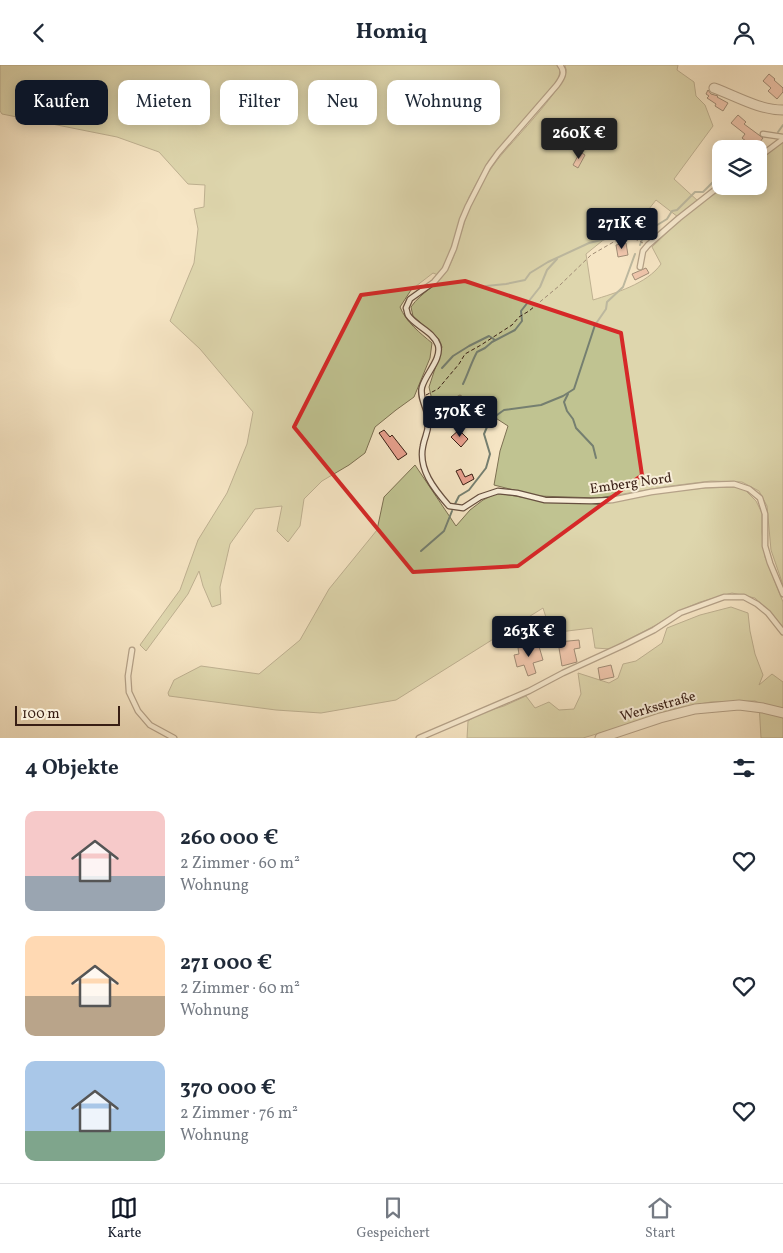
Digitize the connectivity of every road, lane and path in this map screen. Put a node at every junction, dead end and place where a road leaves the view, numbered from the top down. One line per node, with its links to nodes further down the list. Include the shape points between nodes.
1 (560, 65): 10 (lane, Emberg Nord, via 563,75 557,85 498,153 478,184 445,269 434,282 410,299 406,308 409,316 437,343 439,352 421,388)
2 (714, 87): 3 (street, via 756,105)
3 (783, 110)
4 (763, 134): 5 (lane)
5 (783, 138): 6 (lane)
6 (767, 151)
7 (712, 192): 9 (lane, via 642,251)
8 (642, 242): 10 (path, via 625,238 591,255 560,286 512,325 465,355 438,389)
9 (640, 267)
10 (422, 399): 11 (lane, Emberg Nord, via 428,417 423,465 434,489 449,506 463,508 498,491 545,500 591,501 734,484 760,497 765,514 765,547)
11 (783, 594)
12 (783, 632): 16 (lane, via 757,604 744,597 724,597 680,613 654,630 529,691)
13 (132, 650): 15 (lane, via 129,692 138,711 150,725)
14 (783, 713): 17 (street, Werksstraße, via 739,705 695,709)
15 (174, 738)
16 (419, 738)
17 (600, 738)

